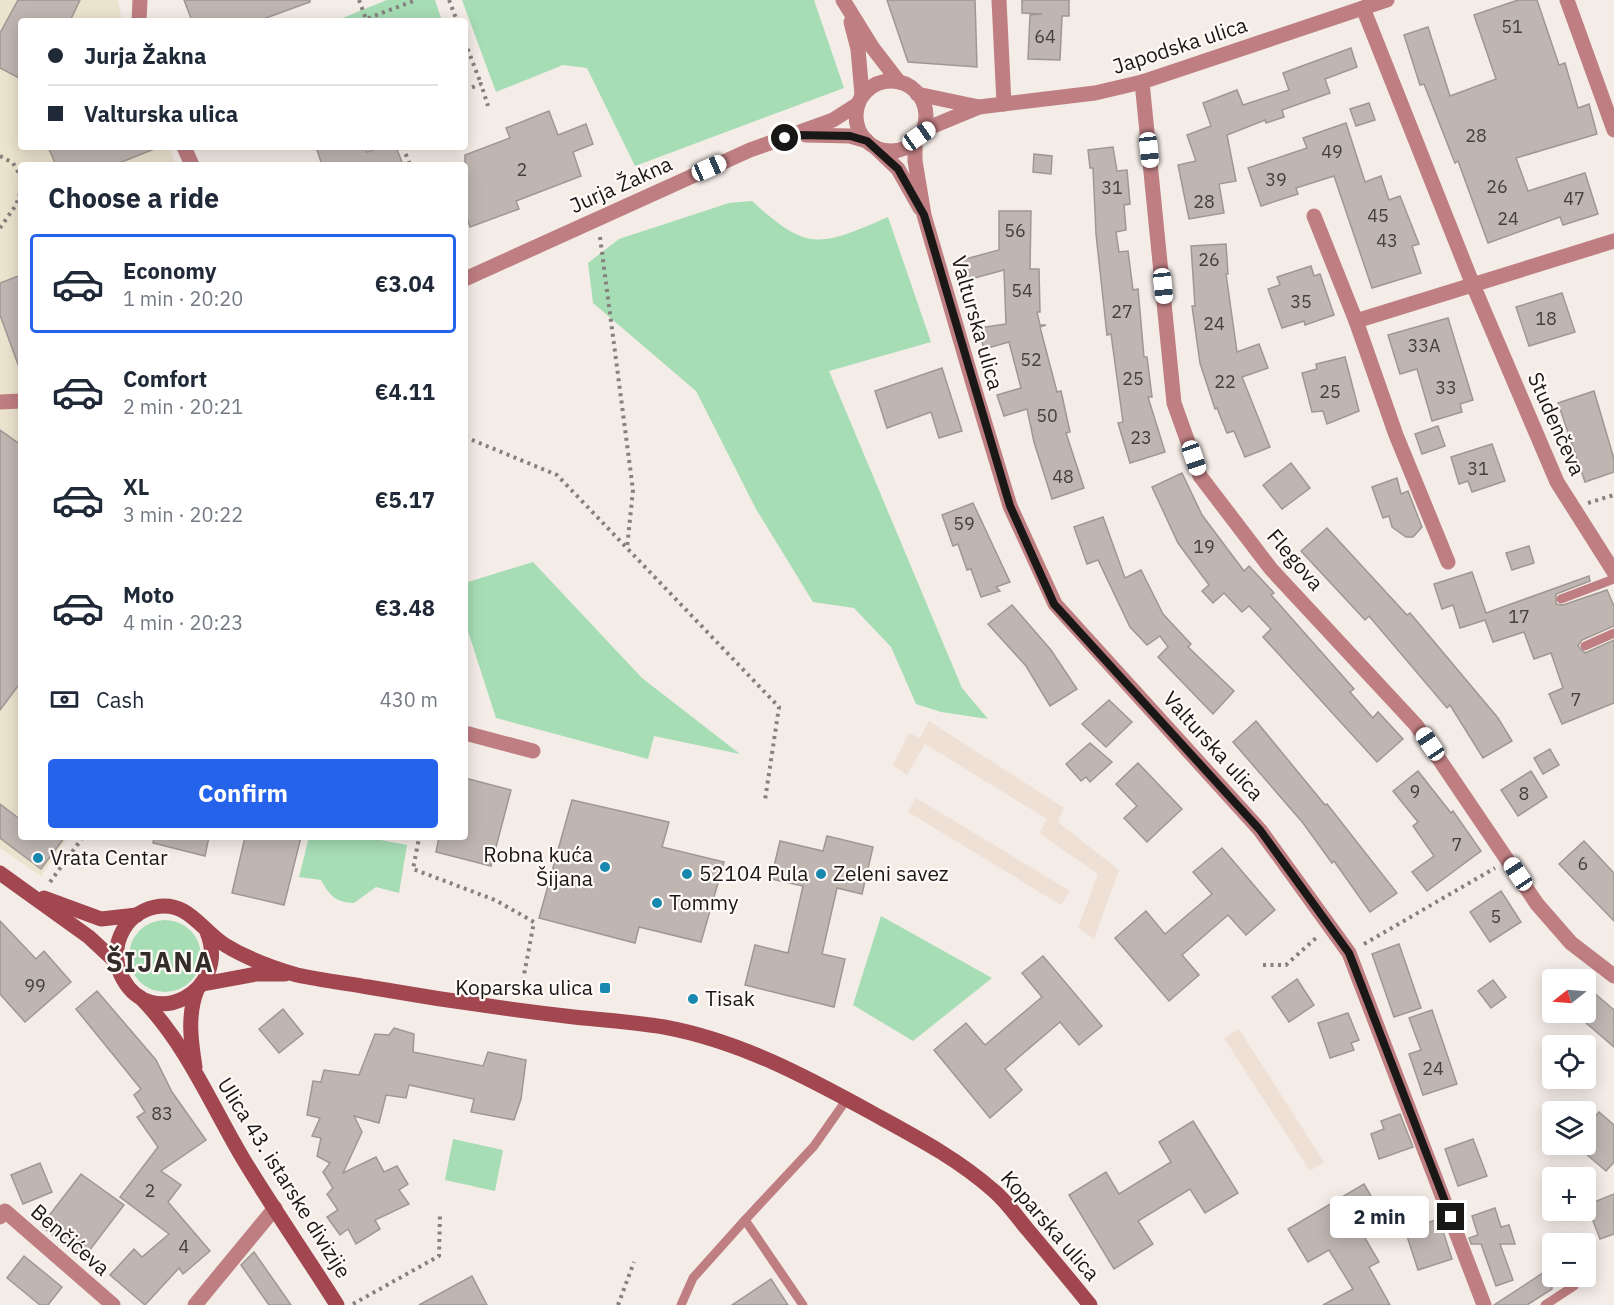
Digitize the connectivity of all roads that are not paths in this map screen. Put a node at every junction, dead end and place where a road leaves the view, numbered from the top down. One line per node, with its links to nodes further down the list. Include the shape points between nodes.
1 (140, 0): 7 (street)
2 (999, 0): 12 (street)
3 (1387, 0): 6 (street, Japodska ulica)
4 (1567, 0): 14 (street)
5 (845, 5): 8 (street); 11 (street, via 858,49)
6 (1363, 8): 9 (street, Japodska ulica); 22 (street, Studenčeva)
7 (139, 18)
8 (899, 82): 10 (street); 11 (street, via 879,83)
9 (1142, 82): 12 (street, Japodska ulica, via 1095,93); 40 (street, Flegova, via 1174,403 1200,476 1271,569 1416,725 1537,903 1571,943)
10 (917, 93): 13 (street, Japodska ulica); 16 (street, via 925,114)
11 (860, 100): 15 (street, Jurja Žakna, via 833,120); 17 (street, via 857,124)
12 (1004, 104): 13 (street, Japodska ulica)
13 (979, 107): 16 (street, Japodska ulica, via 933,126)
14 (1614, 130)
15 (797, 135): 17 (street, Jurja Žakna, via 850,136); 21 (street, Jurja Žakna, via 750,150)
16 (917, 139): 17 (street, via 896,150); 18 (street, Valturska ulica, via 915,161)
17 (871, 144): 18 (street, Valturska ulica, via 898,169)
18 (924, 215): 55 (street, Valturska ulica, via 1010,506 1054,604 1260,830 1349,953)
19 (1314, 216): 23 (street)
20 (1614, 241): 22 (street)
21 (468, 278)
22 (1473, 285): 23 (street); 27 (street, Studenčeva, via 1557,482)
23 (1356, 321): 26 (street, via 1396,435)
24 (18, 401): 25 (street)
25 (0, 402)
26 (1448, 562)
27 (1614, 572)
28 (1614, 579): 29 (lane)
29 (1561, 599)
30 (1614, 633): 31 (lane)
31 (1585, 646)
32 (468, 734): 33 (street)
33 (532, 751)
34 (0, 873): 35 (main road)
35 (33, 886): 36 (main road, via 100,918); 38 (main road)
36 (137, 915): 37 (main road, via 153,908 171,907 188,913); 38 (main road, via 120,936)
37 (207, 932): 39 (main road, Koparska ulica, via 251,959); 41 (main road, via 213,959)
38 (117, 963): 42 (main road, via 127,985)
39 (297, 974): 41 (main road, Koparska ulica, via 256,974); 44 (main road, Koparska ulica, via 454,1003 664,1027 772,1059)
40 (1614, 976)
41 (200, 987): 42 (main road, via 184,999 167,1003); 43 (main road, Ulica 43. istarske divizije, via 192,1001 190,1021)
42 (140, 997): 43 (main road, Ulica 43. istarske divizije, via 159,1016)
43 (195, 1073): 45 (main road, Ulica 43. istarske divizije)
44 (847, 1099): 47 (lane, via 814,1146); 54 (main road, Koparska ulica, via 936,1148 997,1193)
45 (275, 1208): 50 (street); 51 (main road, Ulica 43. istarske divizije)
46 (0, 1217): 49 (street, Benčićeva, via 4,1211)
47 (746, 1220): 52 (lane, via 693,1278); 53 (lane)
48 (1572, 1287): 56 (lane)
49 (113, 1305)
50 (195, 1305)
51 (337, 1305)
52 (681, 1305)
53 (803, 1305)
54 (1090, 1305)
55 (1485, 1305)
56 (1545, 1305)

